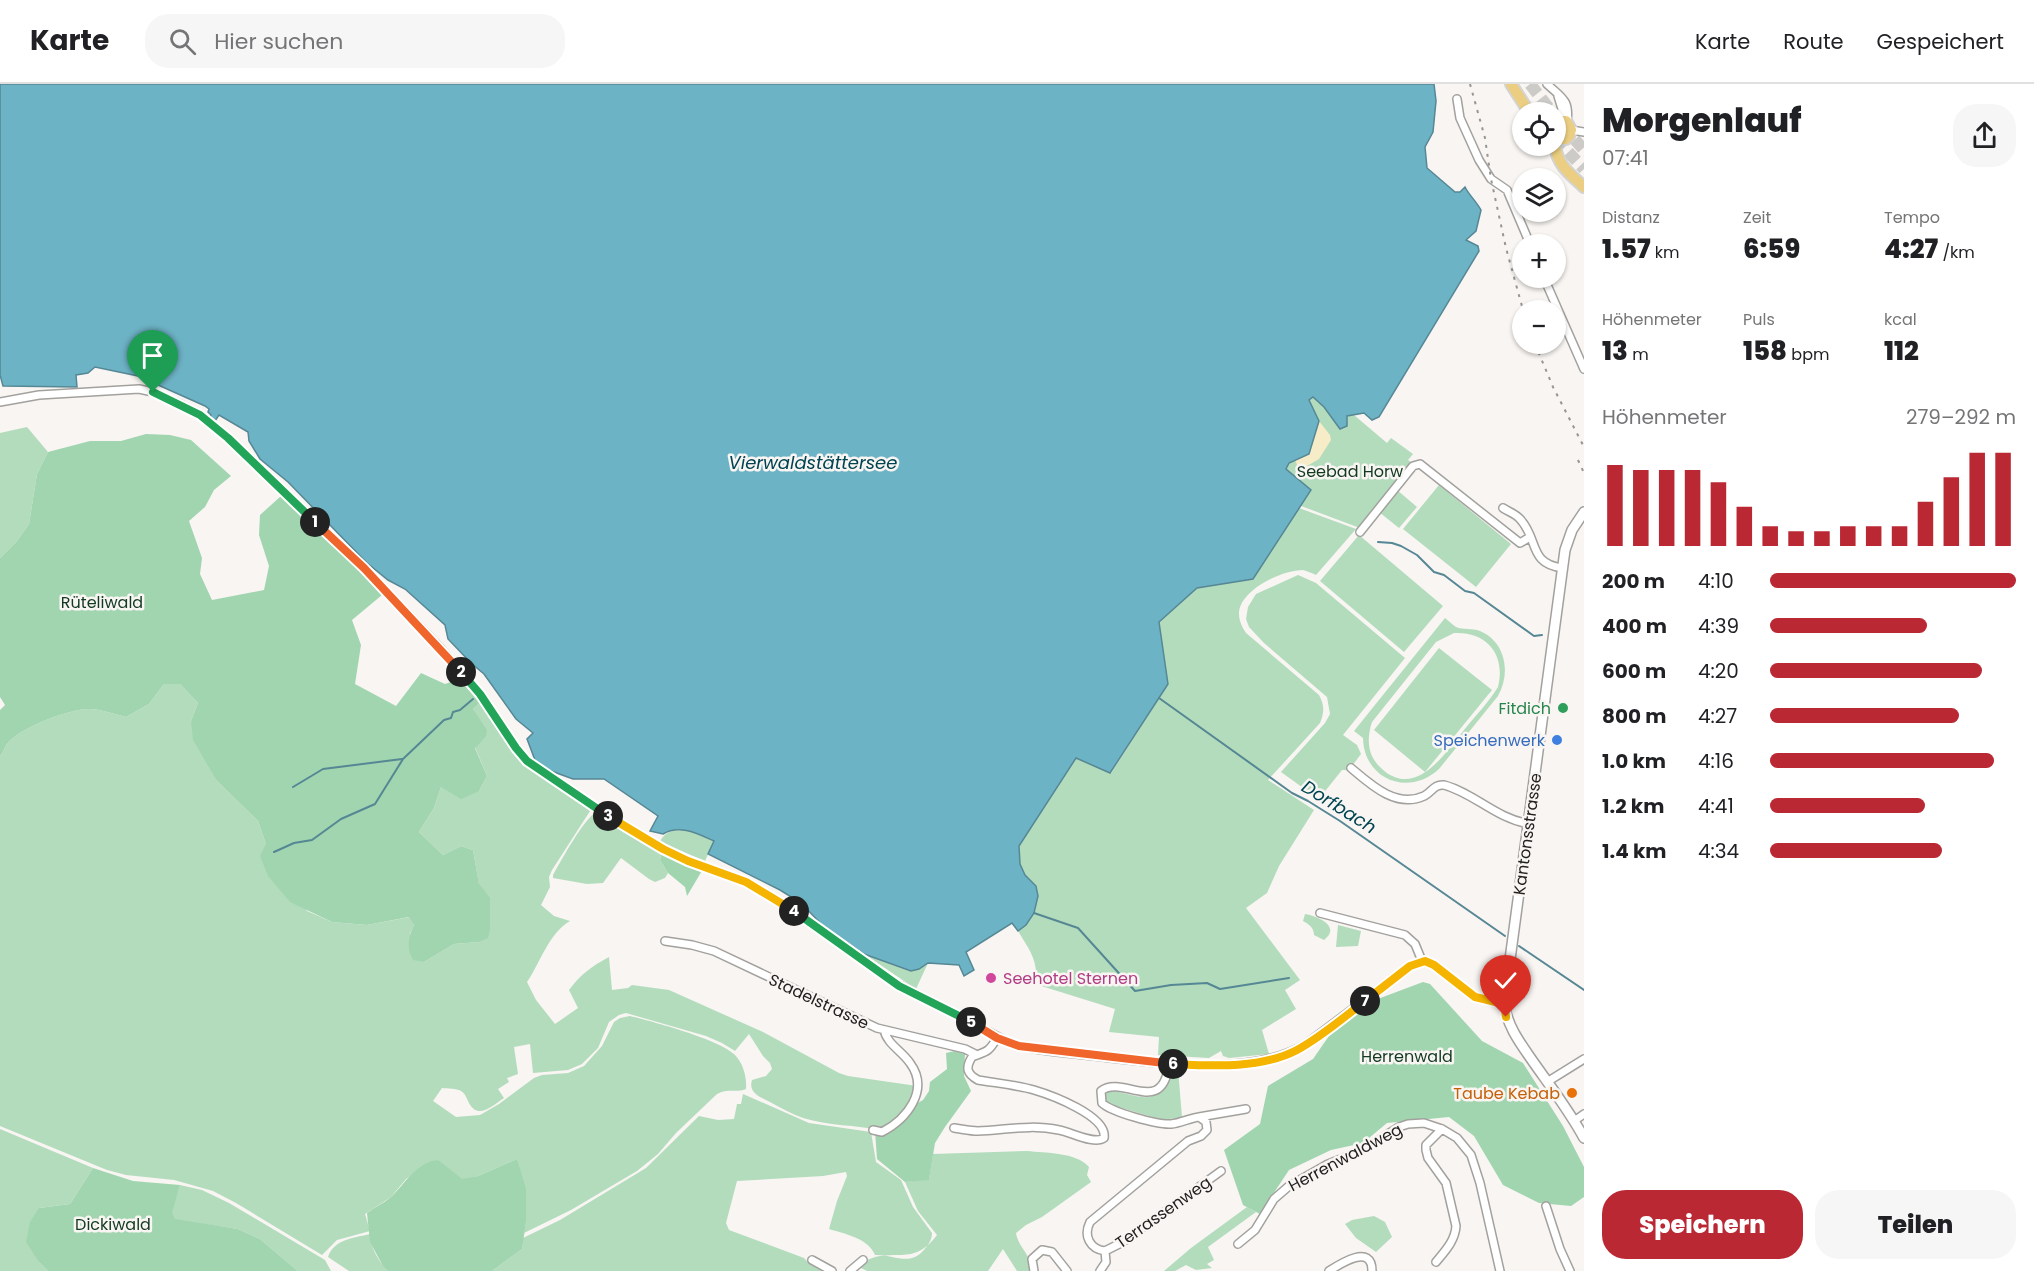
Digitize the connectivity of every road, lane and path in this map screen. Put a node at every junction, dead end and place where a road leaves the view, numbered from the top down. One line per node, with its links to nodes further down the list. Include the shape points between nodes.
1 (1511, 84): 4 (main road)
2 (1549, 85): 7 (street)
3 (1456, 99): 14 (street, via 1460,118 1486,173 1507,190)
4 (1520, 99): 5 (main road); 6 (main road)
5 (1522, 102)
6 (1524, 102)
7 (1560, 102)
8 (1566, 130): 9 (street)
9 (1584, 132)
10 (1559, 156): 12 (main road)
11 (1564, 156): 12 (main road)
12 (1573, 177): 13 (main road)
13 (1584, 187)
14 (1526, 234)
15 (1548, 288): 16 (street)
16 (1584, 369)
17 (0, 402): 30 (street, via 39,395 139,389 200,415 364,568 441,649 480,694 527,761 663,849 746,882 899,986)
18 (1503, 508): 21 (street, via 1518,517)
19 (1584, 512): 22 (main road, Kantonsstrasse, via 1572,530)
20 (1360, 532): 21 (street, via 1413,466 1420,464 1520,543)
21 (1530, 537): 22 (street, via 1544,562)
22 (1563, 568): 24 (main road, Kantonsstrasse)
23 (1351, 768): 24 (street, via 1392,797 1424,796 1444,784 1514,821)
24 (1529, 824): 28 (main road, Kantonsstrasse)
25 (1320, 913): 27 (street, via 1405,935 1415,944)
26 (665, 941): 29 (street, Stadelstrasse, via 714,951)
27 (1422, 961): 28 (street, via 1434,965 1475,997); 33 (street, via 1287,1054 1248,1063)
28 (1504, 1004): 34 (main road, Kantonsstrasse, via 1511,1028)
29 (884, 1030): 31 (street, Stadelstrasse); 41 (street, via 886,1038 911,1063 918,1086 913,1106 906,1114 882,1132)
30 (997, 1038): 31 (street, via 989,1050); 33 (street, via 1019,1046)
31 (977, 1055): 39 (street, via 967,1065 971,1076 1032,1090 1070,1104 1097,1122 1104,1138 1096,1141 1043,1127 977,1131)
32 (1584, 1059): 34 (street)
33 (1169, 1064): 37 (street, via 1167,1076 1156,1090 1144,1093 1111,1086 1101,1091 1102,1103 1163,1124)
34 (1547, 1082): 38 (main road, Kantonsstrasse)
35 (1246, 1110): 37 (street)
36 (1584, 1114): 38 (street)
37 (1199, 1117): 46 (street, via 1206,1122 1204,1133 1188,1141 1090,1222 1086,1230 1089,1242)
38 (1574, 1121): 42 (main road, Kantonsstrasse)
39 (954, 1128)
40 (1442, 1129): 45 (street, Herrenwaldweg, via 1424,1123 1408,1124 1361,1151 1314,1171 1280,1192 1255,1230); 49 (street, via 1426,1145 1426,1150 1446,1183 1456,1226 1449,1246); 57 (street, via 1459,1139 1475,1165)
41 (873, 1130)
42 (1584, 1138)
43 (1221, 1171): 46 (street, Terrassenweg)
44 (1546, 1206): 58 (street)
45 (1238, 1244)
46 (1106, 1251): 54 (street, via 1106,1262)
47 (812, 1260): 50 (street)
48 (863, 1260): 51 (street)
49 (1436, 1262)
50 (832, 1271)
51 (850, 1271)
52 (1034, 1271): 53 (street, via 1034,1255 1047,1250)
53 (1067, 1271)
54 (1100, 1271)
55 (1329, 1271): 56 (street, via 1349,1259 1362,1257)
56 (1372, 1271)
57 (1500, 1271)
58 (1570, 1271)

